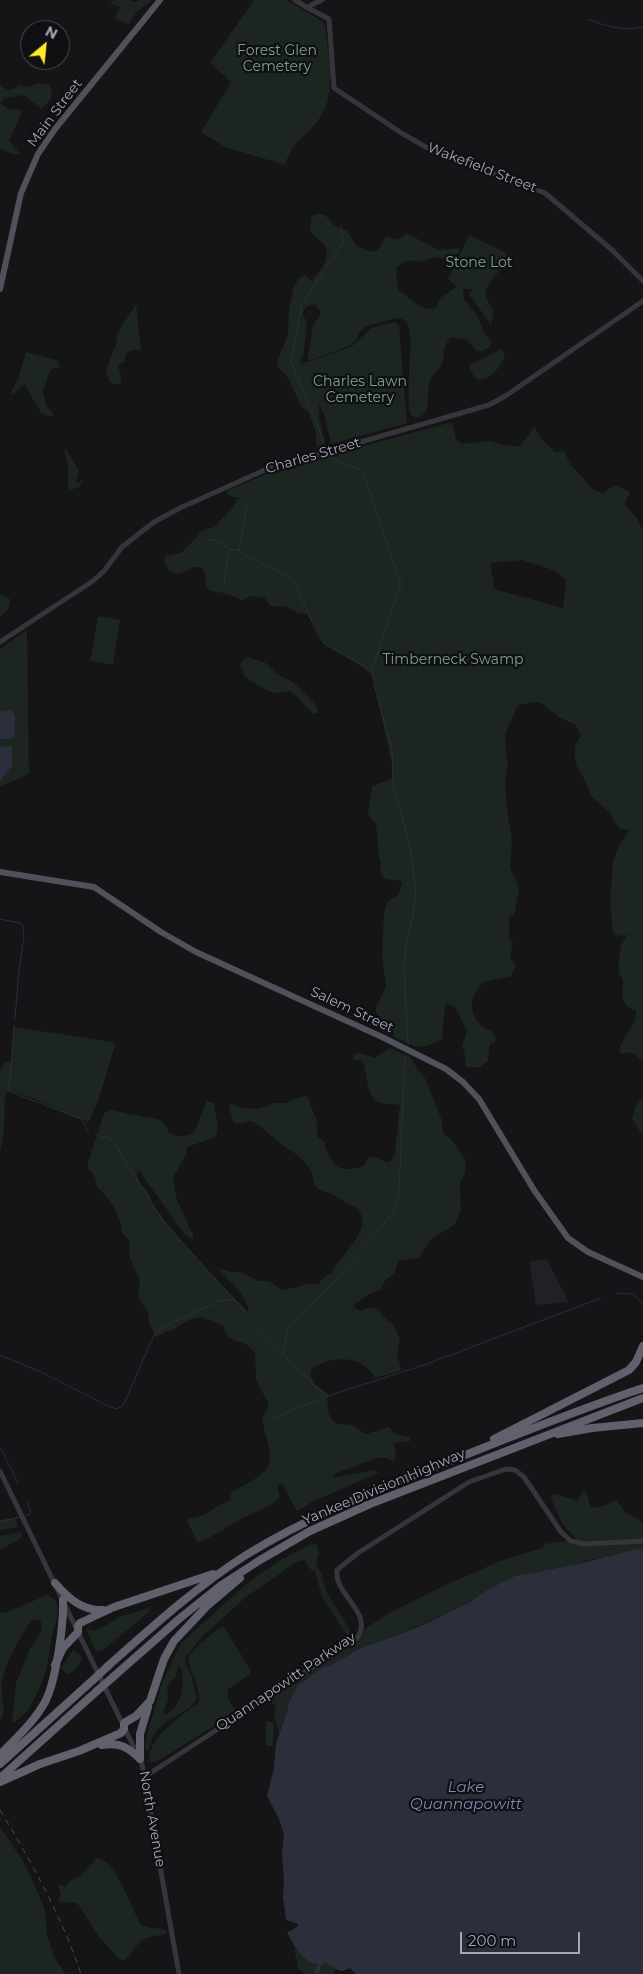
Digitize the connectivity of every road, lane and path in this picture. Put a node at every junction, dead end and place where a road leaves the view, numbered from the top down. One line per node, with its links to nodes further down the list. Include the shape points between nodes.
1 (160, 0): 6 (main road, Main Street, via 38,154 21,193)
2 (294, 0): 4 (street)
3 (322, 0): 4 (street)
4 (308, 8): 5 (street, Wakefield Street, via 329,19 334,88 433,150 545,193)
5 (643, 281)
6 (0, 289)
7 (643, 301): 8 (street, Charles Street, via 489,405 267,469 165,516 120,549 97,578)
8 (0, 642)
9 (0, 872): 10 (main road, Salem Street, via 94,887 191,950 446,1069 479,1099 534,1190 568,1238)
10 (621, 1268): 11 (main road, Salem Street); 12 (main road, Salem Street)
11 (643, 1277)
12 (643, 1282)
13 (643, 1346): 18 (highway, via 635,1364 623,1374)
14 (643, 1388): 18 (highway, Yankee Division Highway)
15 (643, 1398): 17 (highway, Yankee Division Highway)
16 (643, 1423): 17 (highway, via 577,1430)
17 (525, 1443): 21 (highway, Yankee Division Highway, via 339,1517)
18 (445, 1463): 22 (highway, Yankee Division Highway, via 324,1513)
19 (0, 1471): 23 (street, North Avenue)
20 (643, 1541): 34 (street, Quannapowitt Parkway, via 581,1544 571,1541 561,1532 524,1477 515,1470 501,1470 469,1482 338,1570 339,1584 361,1618 362,1628 357,1638)
21 (260, 1560): 28 (highway, via 207,1606 174,1641 164,1659); 35 (highway, Yankee Division Highway, bridge, via 202,1600)
22 (226, 1568): 25 (highway, via 189,1584); 33 (highway, Yankee Division Highway, bridge, via 174,1608)
23 (55, 1583): 24 (street, North Avenue); 25 (highway, via 84,1608)
24 (63, 1600): 26 (street, North Avenue); 27 (highway, via 63,1626)
25 (114, 1607): 26 (highway, via 79,1623)
26 (78, 1632): 27 (highway, via 63,1648); 29 (street, North Avenue)
27 (55, 1665): 31 (highway, via 43,1704)
28 (150, 1701): 29 (highway); 32 (highway, via 140,1734)
29 (124, 1723): 30 (highway, via 121,1733); 32 (street, North Avenue)
30 (79, 1751): 32 (highway, via 117,1744 130,1749); 36 (highway)
31 (0, 1755)
32 (140, 1759): 34 (street, North Avenue)
33 (0, 1764)
34 (146, 1776): 37 (street, North Avenue)
35 (0, 1778)
36 (0, 1782)
37 (179, 1974)

